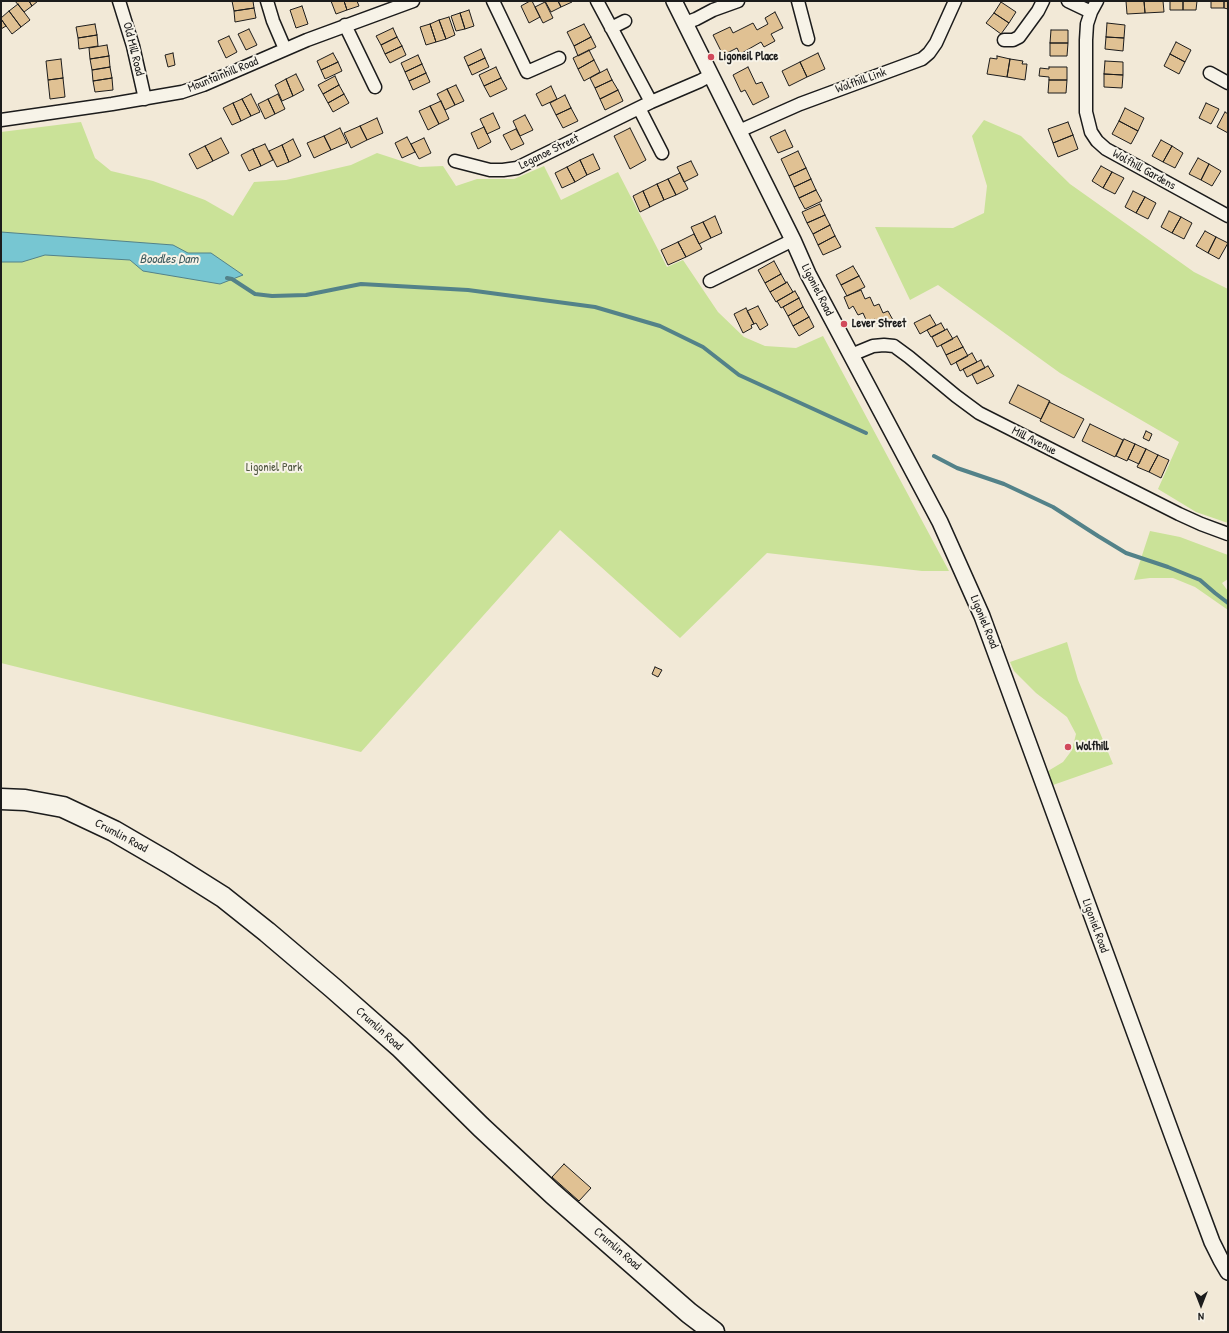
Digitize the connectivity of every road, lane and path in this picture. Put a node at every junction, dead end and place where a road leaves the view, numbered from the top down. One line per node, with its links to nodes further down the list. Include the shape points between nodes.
1 (119, 1): 26 (street, Old Mill Road)
2 (267, 1): 20 (street)
3 (412, 1): 16 (street, Mountainhill Road)
4 (493, 1): 21 (street, via 527,72)
5 (597, 1): 17 (street)
6 (674, 1): 15 (street, Ligoniel Road)
7 (738, 1): 15 (street)
8 (798, 1): 18 (street)
9 (955, 1): 30 (street, Wolfhill Link, via 936,43 922,59 800,104)
10 (1043, 1): 19 (street, via 1019,37)
11 (1068, 1): 13 (street)
12 (1097, 1): 13 (street, Wolfhill Gardens)
13 (1091, 12): 33 (street, Wolfhill Gardens, via 1086,40 1086,102 1091,132 1097,141 1106,149)
14 (625, 21): 17 (street)
15 (685, 24): 23 (street, Ligoniel Road)
16 (345, 25): 20 (street, Mountainhill Road); 25 (street)
17 (611, 28): 27 (street)
18 (808, 39)
19 (1004, 40)
20 (285, 49): 26 (street, Mountainhill Road, via 203,85)
21 (559, 58)
22 (1210, 73): 24 (street)
23 (710, 75): 27 (street, Leganoe Street); 30 (street, Ligoniel Road)
24 (1228, 84)
25 (375, 87)
26 (145, 99): 29 (street, Mountainhill Road)
27 (651, 102): 28 (street, Leganoe Street)
28 (639, 108): 31 (street); 32 (street, Leganoe Street, via 517,168 490,170)
29 (1, 120)
30 (738, 131): 34 (street, Ligoniel Road)
31 (662, 152)
32 (455, 161)
33 (1228, 216)
34 (793, 240): 35 (street); 36 (street, Ligoniel Road)
35 (710, 281)
36 (851, 355): 37 (street, Mill Avenue, via 873,346 894,346 979,413 1179,514); 39 (street, Ligoniel Road, via 940,522 982,616 1176,1147 1212,1242)
37 (1228, 534)
38 (1, 799): 40 (main road, Crumlin Road, via 25,800 63,807 114,831 223,897 400,1047 553,1194)
39 (1228, 1272)
40 (714, 1332)

